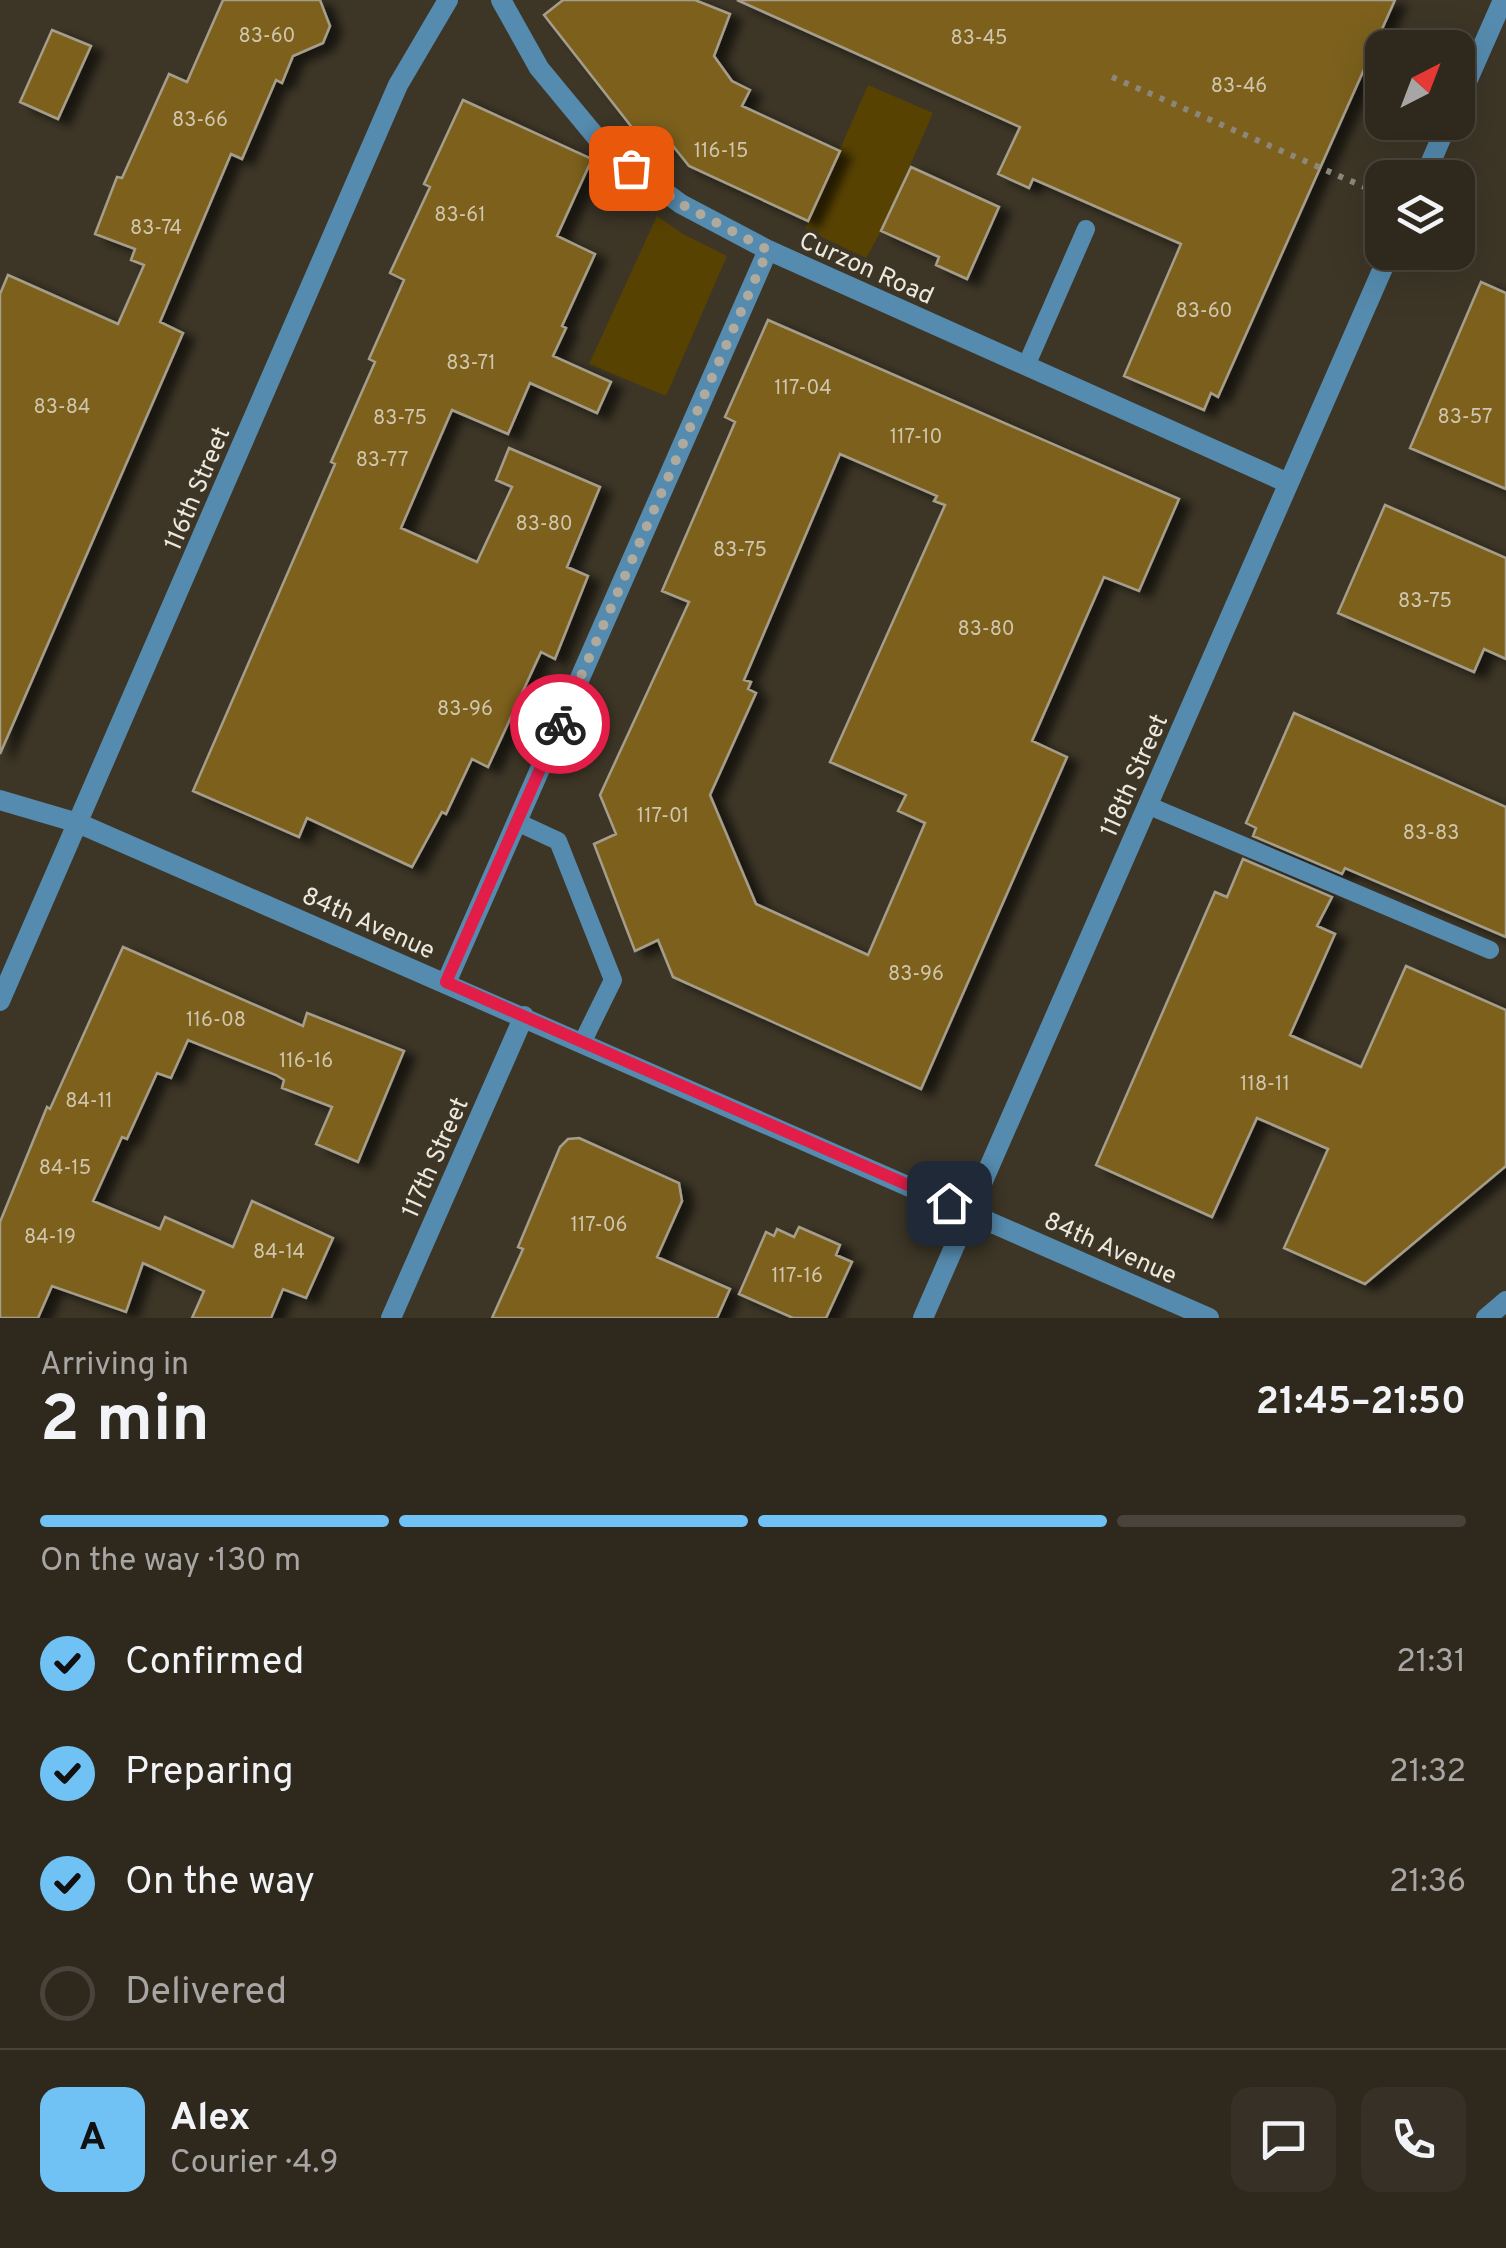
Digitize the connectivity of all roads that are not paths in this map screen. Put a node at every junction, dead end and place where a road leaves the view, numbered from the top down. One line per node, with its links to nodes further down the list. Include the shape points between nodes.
1 (448, 0): 13 (street, 116th Street, via 398,84)
2 (502, 0): 6 (street, Curzon Road, via 539,68 606,149 681,204)
3 (1503, 0): 4 (street)
4 (1475, 63)
5 (1086, 229): 8 (lane)
6 (768, 250): 8 (street, Curzon Road); 12 (street)
7 (1382, 270): 9 (street, 118th Street)
8 (1026, 366): 9 (street, Curzon Road)
9 (1288, 483): 11 (street, 118th Street)
10 (0, 800): 13 (street, 84th Avenue)
11 (1147, 805): 14 (lane); 19 (street, 118th Street)
12 (516, 822): 15 (street); 18 (lane, via 558,841 613,980)
13 (78, 823): 15 (street, 84th Avenue); 16 (street, 116th Street)
14 (1490, 950)
15 (446, 982): 17 (street, 84th Avenue)
16 (0, 1001)
17 (524, 1016): 18 (street, 84th Avenue); 21 (street, 117th Street)
18 (583, 1042): 19 (street, 84th Avenue)
19 (969, 1212): 22 (street, 118th Street); 23 (street, 84th Avenue)
20 (1506, 1301): 24 (street)
21 (390, 1318)
22 (923, 1318)
23 (1209, 1318)
24 (1486, 1318)

